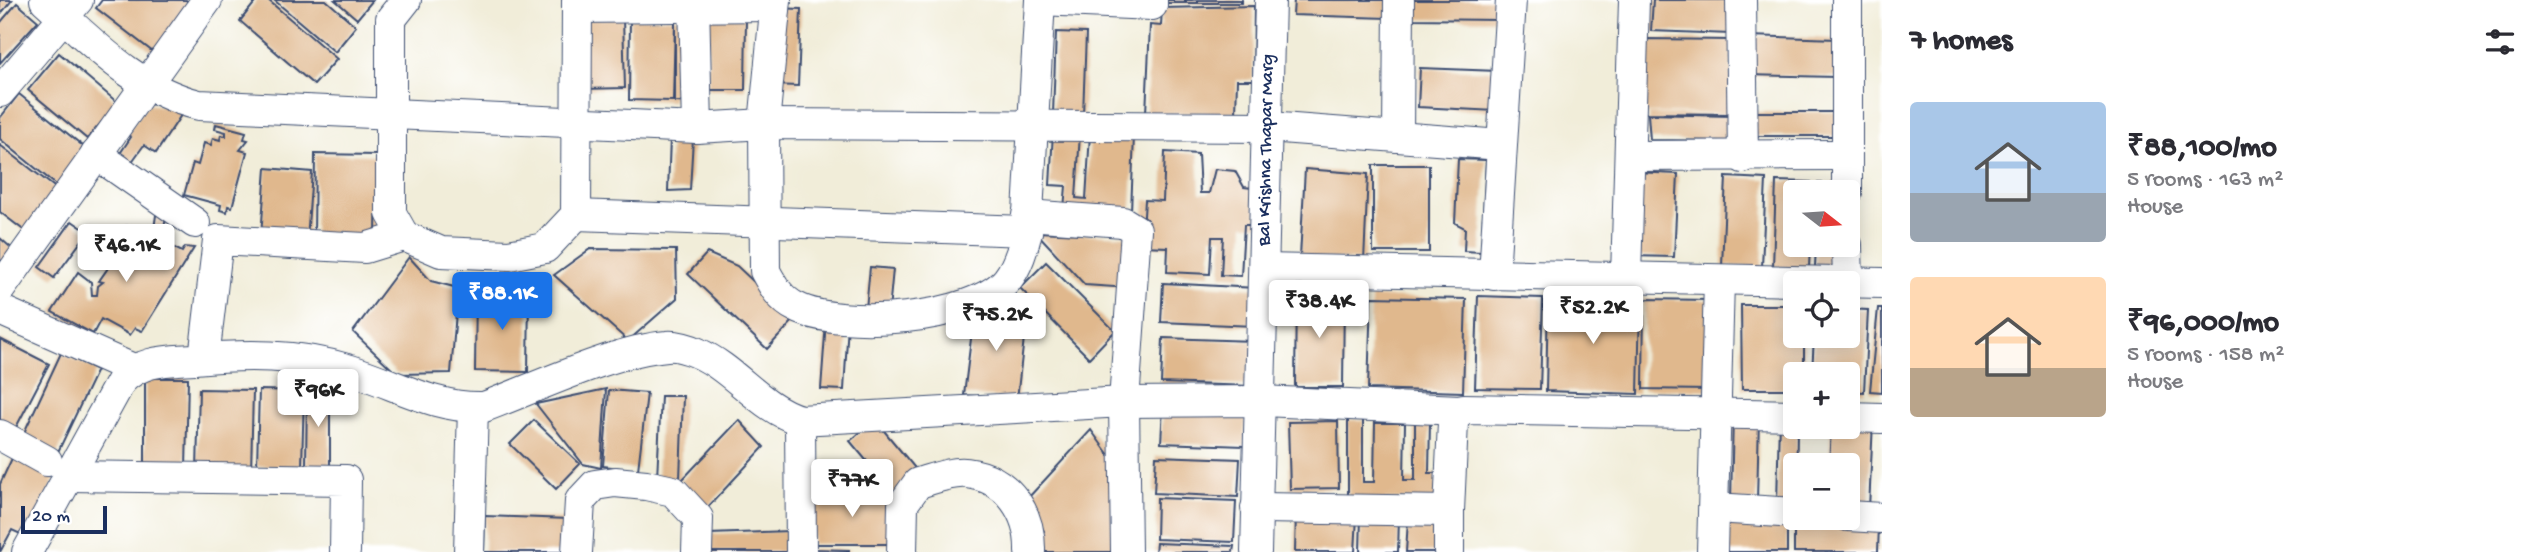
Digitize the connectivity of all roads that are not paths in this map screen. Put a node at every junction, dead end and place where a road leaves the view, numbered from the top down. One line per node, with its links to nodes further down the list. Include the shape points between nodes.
1 (207, 0): 15 (street)
2 (406, 0): 17 (street, via 391,19)
3 (1040, 0): 4 (street, via 1152,5); 20 (street)
4 (1152, 0)
5 (1270, 0): 21 (street, Bal Krishna Thapar Marg)
6 (1399, 0): 23 (street)
7 (1511, 0): 24 (street)
8 (1634, 0): 27 (street)
9 (1741, 0): 28 (street)
10 (1847, 0): 26 (street)
11 (776, 3): 13 (street); 19 (street)
12 (577, 4): 13 (street); 18 (street)
13 (694, 4): 22 (street)
14 (62, 6): 15 (street, via 117,65); 16 (street)
15 (146, 84): 17 (street, via 173,99 199,105); 25 (street)
16 (0, 92)
17 (392, 114): 18 (street); 34 (street, via 391,213)
18 (578, 122): 22 (street); 30 (street)
19 (764, 124): 20 (street); 22 (street); 31 (street)
20 (1031, 126): 21 (street); 33 (street)
21 (1268, 127): 23 (street); 35 (street, Bal Krishna Thapar Marg)
22 (697, 128)
23 (1398, 137): 24 (street)
24 (1501, 145): 36 (street)
25 (96, 154): 32 (street); 42 (street)
26 (1847, 155): 28 (street); 29 (street)
27 (1630, 156): 28 (street); 37 (street)
28 (1743, 158)
29 (1847, 180)
30 (576, 215): 31 (street); 34 (street, via 545,248 509,255 440,252)
31 (765, 219): 33 (street); 33 (street, via 765,271 776,291 795,307 818,314 872,318 916,317 985,297 1006,282 1021,255)
32 (195, 223)
33 (1027, 223): 47 (street, via 1123,222 1136,230)
34 (404, 236): 44 (street, via 365,248 218,240)
35 (1264, 269): 36 (street); 46 (street, Bal Krishna Thapar Marg)
36 (1494, 275): 37 (street)
37 (1626, 277): 38 (street)
38 (1719, 280): 39 (street); 50 (street)
39 (1783, 281)
40 (1860, 283): 41 (street)
41 (1882, 283)
42 (0, 289)
43 (0, 310): 45 (street)
44 (204, 358): 45 (street, via 150,362); 48 (street, via 244,354 304,359 348,369 435,402)
45 (133, 369): 56 (street)
46 (1261, 401): 47 (street); 49 (street); 57 (street, Bal Krishna Thapar Marg)
47 (1124, 402): 54 (street); 71 (street)
48 (473, 407): 54 (street, via 484,407 626,355 670,345 697,352 785,415); 65 (street)
49 (1459, 411): 50 (street); 59 (street, via 1453,422)
50 (1718, 412): 51 (street); 58 (street)
51 (1783, 414)
52 (1860, 417): 53 (street)
53 (1882, 418)
54 (800, 420): 68 (street)
55 (0, 435): 56 (street)
56 (58, 469): 63 (street); 64 (street, via 346,480)
57 (1256, 508): 59 (street); 72 (street, Bal Krishna Thapar Marg)
58 (1715, 508): 60 (street); 74 (street)
59 (1448, 511): 73 (street)
60 (1783, 512)
61 (1860, 517): 62 (street)
62 (1882, 518)
63 (27, 552)
64 (345, 552)
65 (469, 552)
66 (577, 552): 67 (street, via 580,501 595,485 615,482 673,491 698,518)
67 (697, 552)
68 (801, 552)
69 (902, 552): 70 (street, via 903,504 918,483 966,472 992,480 1012,494 1024,517)
70 (1030, 552)
71 (1126, 552)
72 (1256, 552)
73 (1448, 552)
74 (1712, 552)

